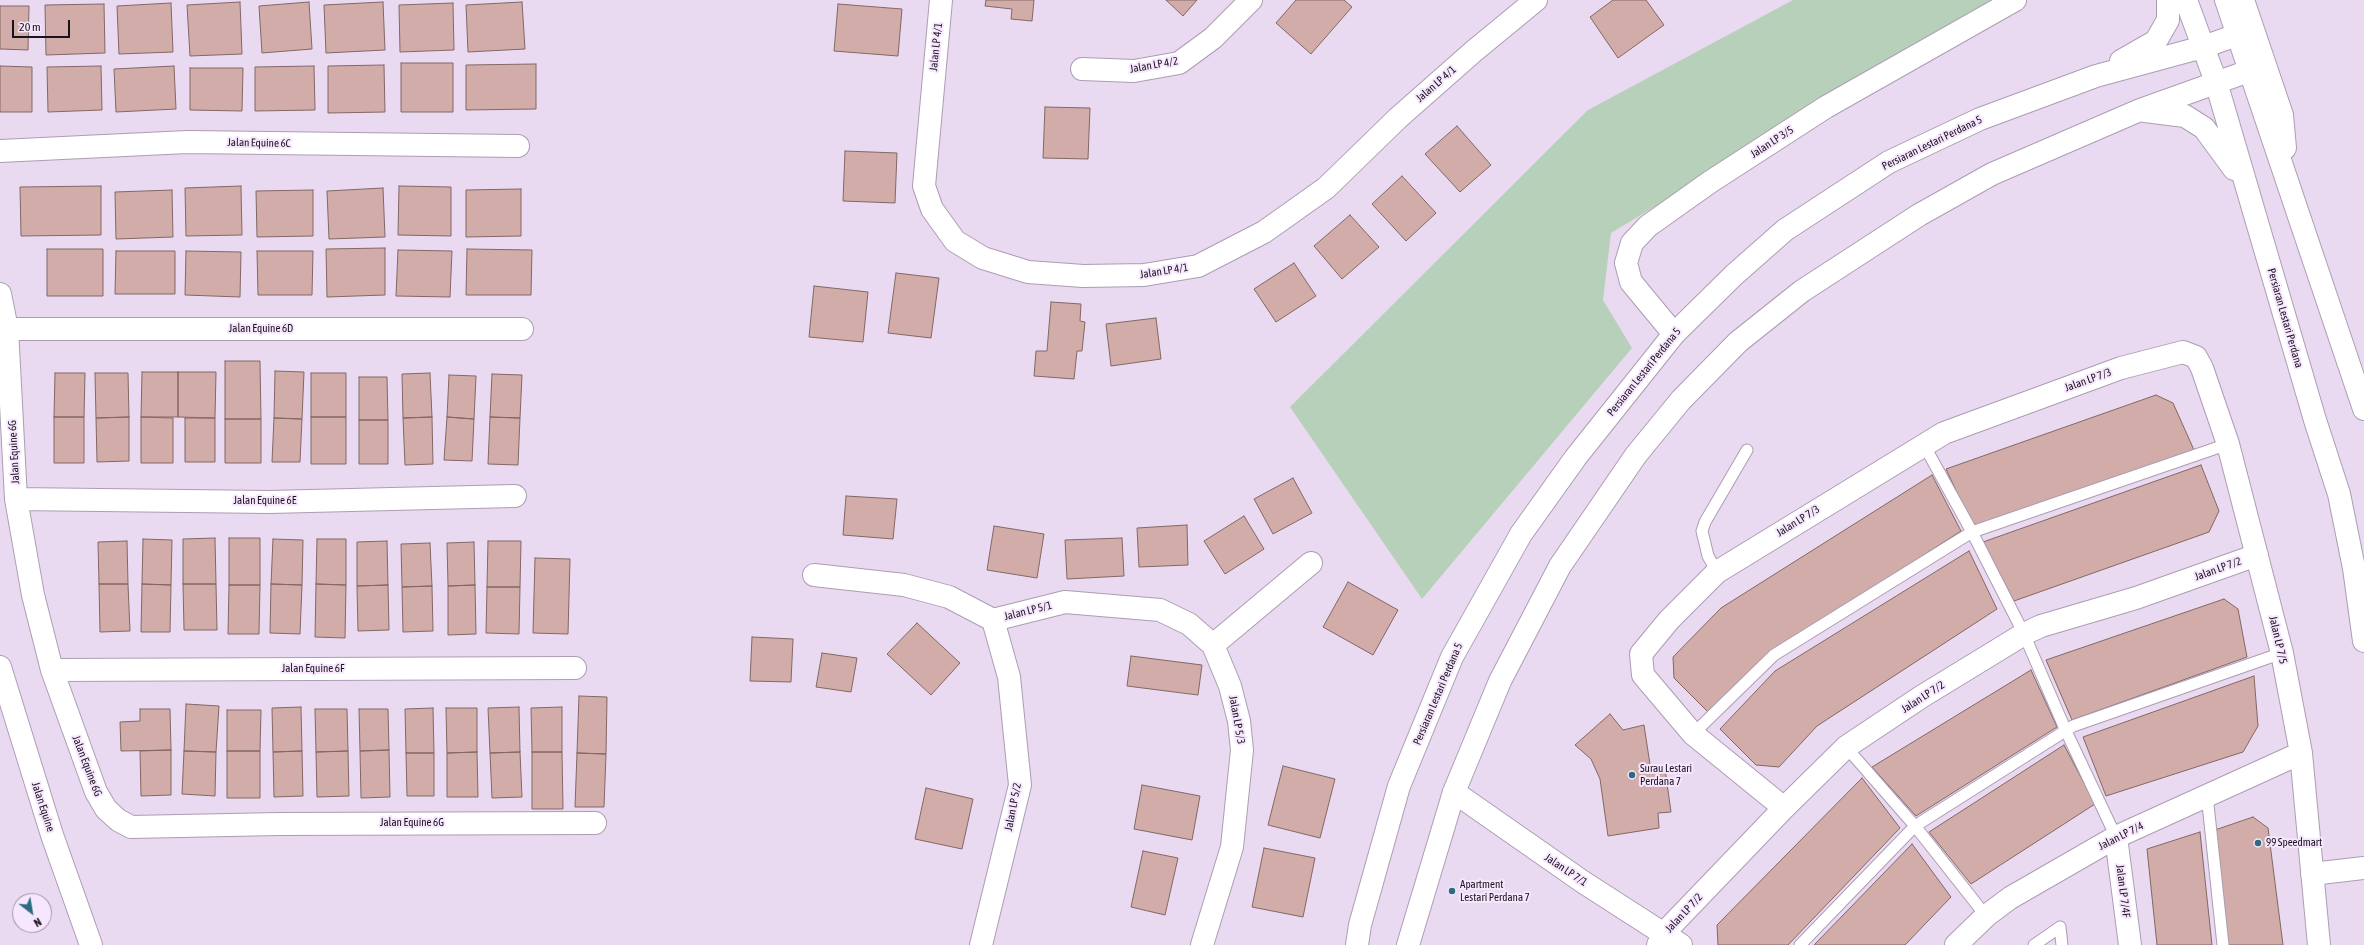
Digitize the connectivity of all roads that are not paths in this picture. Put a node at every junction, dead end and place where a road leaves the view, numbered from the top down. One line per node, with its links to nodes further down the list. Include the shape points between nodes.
1 (941, 0): 3 (street, Jalan LP 4/1, via 924,186 932,208 942,226 955,241 983,258 1028,272 1083,276 1144,275 1198,266 1264,232 1326,188 1398,118)
2 (1251, 0): 11 (street, Jalan LP 4/2, via 1213,38 1179,63 1134,71)
3 (1536, 0)
4 (2015, 0): 23 (street, Jalan LP 3/5, via 1826,107 1710,182 1648,226 1632,243 1626,263 1631,282)
5 (2168, 0): 13 (street, via 2168,20 2156,41)
6 (2186, 0): 10 (street, Persiaran Lestari Perdana)
7 (2226, 0): 9 (street)
8 (2243, 0): 18 (street, via 2282,115)
9 (2237, 34): 10 (street, Persiaran Lestari Perdana 5); 12 (street)
10 (2203, 47): 13 (street, Persiaran Lestari Perdana 5); 14 (street, Persiaran Lestari Perdana)
11 (1082, 69)
12 (2250, 71): 14 (street); 18 (street)
13 (2096, 76): 23 (street, Persiaran Lestari Perdana 5, via 1980,119 1889,162 1785,230 1734,275)
14 (2216, 82): 15 (street); 19 (street, Persiaran Lestari Perdana)
15 (2140, 110): 19 (street, via 2185,116 2204,128); 48 (street, via 1992,174 1926,212 1802,291 1738,342 1681,400 1636,455 1560,566 1500,682)
16 (518, 146): 17 (street, Jalan Equine 6C, via 187,142)
17 (0, 151)
18 (2288, 184): 25 (street)
19 (2247, 188): 38 (street, Persiaran Lestari Perdana, via 2339,494 2354,568)
20 (0, 294): 21 (street, Jalan Equine 6G)
21 (4, 329): 22 (street, Jalan Equine 6D); 30 (street, Jalan Equine 6G)
22 (522, 329)
23 (1674, 334): 61 (street, Persiaran Lestari Perdana 5, via 1576,457 1521,534 1452,657 1400,786 1360,925)
24 (2183, 352): 26 (street, Jalan LP 7/5, via 2196,357 2202,368); 27 (street, Jalan LP 7/3, via 2121,368 1944,433)
25 (2364, 409)
26 (2228, 444): 31 (lane); 32 (street, Jalan LP 7/5)
27 (1924, 445): 31 (lane); 34 (street, Jalan LP 7/3)
28 (1747, 450): 34 (lane, via 1704,522 1702,531 1708,556)
29 (515, 496): 30 (street, Jalan Equine 6E, via 269,502)
30 (16, 499): 43 (street, Jalan Equine 6G, via 33,595)
31 (1972, 532): 37 (lane); 45 (lane, via 1774,655)
32 (2257, 554): 37 (street, Jalan LP 7/2, via 2136,598 2042,626); 40 (street, Jalan LP 7/5)
33 (1311, 562): 39 (street)
34 (1717, 572): 45 (street, Jalan LP 7/3, via 1669,620 1641,654 1643,675)
35 (814, 575): 36 (street, Jalan LP 5/1, via 904,584 949,597)
36 (992, 620): 39 (street, Jalan LP 5/1, via 1065,602 1160,610 1189,624); 59 (street, Jalan LP 5/2, via 1009,677 1020,785)
37 (2024, 634): 44 (lane); 46 (street, Jalan LP 7/2, via 1921,697)
38 (2364, 641)
39 (1213, 645): 60 (street, Jalan LP 5/3, via 1230,686 1239,721 1242,750 1232,847)
40 (2282, 653): 44 (lane, via 2073,726); 47 (street, Jalan LP 7/5)
41 (0, 667): 58 (street, Jalan Equine, via 52,835)
42 (575, 668): 43 (street, Jalan Equine 6F)
43 (52, 670): 51 (street, Jalan Equine 6G, via 96,792 106,809 131,827)
44 (2066, 731): 52 (lane); 53 (lane)
45 (1693, 734): 50 (street, Jalan LP 7/3)
46 (1846, 747): 50 (street, Jalan LP 7/2); 52 (lane)
47 (2300, 753): 49 (street, Jalan LP 7/4); 55 (street, Jalan LP 7/5)
48 (1454, 792): 57 (street, Jalan LP 7/1); 62 (street)
49 (2207, 795): 53 (street, Jalan LP 7/4); 68 (lane)
50 (1784, 808): 57 (street, Jalan LP 7/2)
51 (595, 823)
52 (1915, 826): 56 (lane); 63 (lane)
53 (2116, 837): 56 (street, Jalan LP 7/4, via 2010,898); 67 (street, Jalan LP 7/4F)
54 (2364, 868): 55 (street)
55 (2312, 874): 69 (street, Jalan LP 7/5)
56 (1986, 916): 64 (street, Jalan LP 7/4)
57 (1667, 941)
58 (91, 945)
59 (981, 945)
60 (1202, 945)
61 (1357, 945)
62 (1408, 945)
63 (1800, 945)
64 (1956, 945)
65 (2034, 945): 66 (lane, via 2060,927)
66 (2062, 945)
67 (2130, 945)
68 (2223, 945)
69 (2319, 945)

